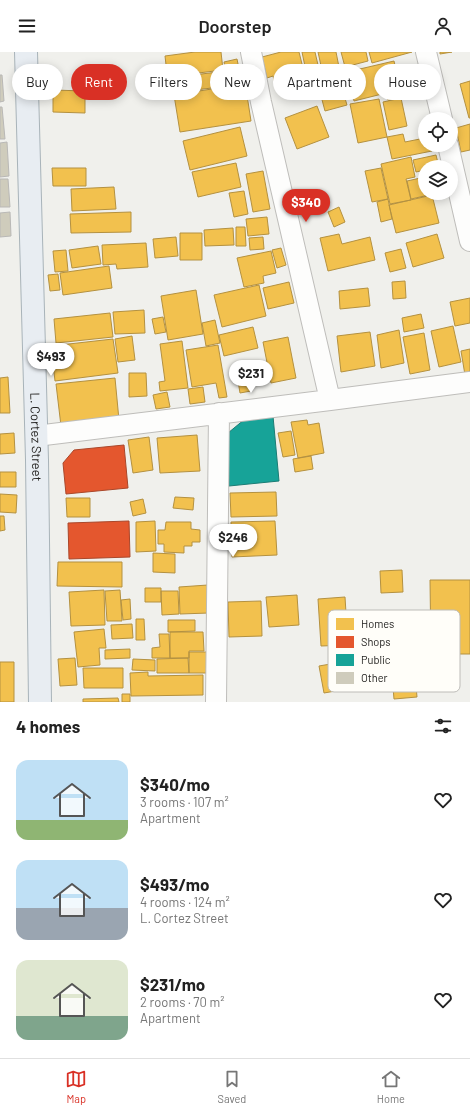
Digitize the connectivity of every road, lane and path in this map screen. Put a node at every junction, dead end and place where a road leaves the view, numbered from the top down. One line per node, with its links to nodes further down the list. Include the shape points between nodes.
1 (26, 52): 10 (main road, L. Cortez Street)
2 (251, 52): 8 (street)
3 (426, 52): 4 (street)
4 (440, 112)
5 (450, 152): 6 (street)
6 (470, 241)
7 (470, 382): 8 (street)
8 (330, 400): 9 (street)
9 (218, 414): 10 (street); 12 (street)
10 (36, 436): 11 (main road, L. Cortez Street)
11 (40, 702)
12 (216, 702)

